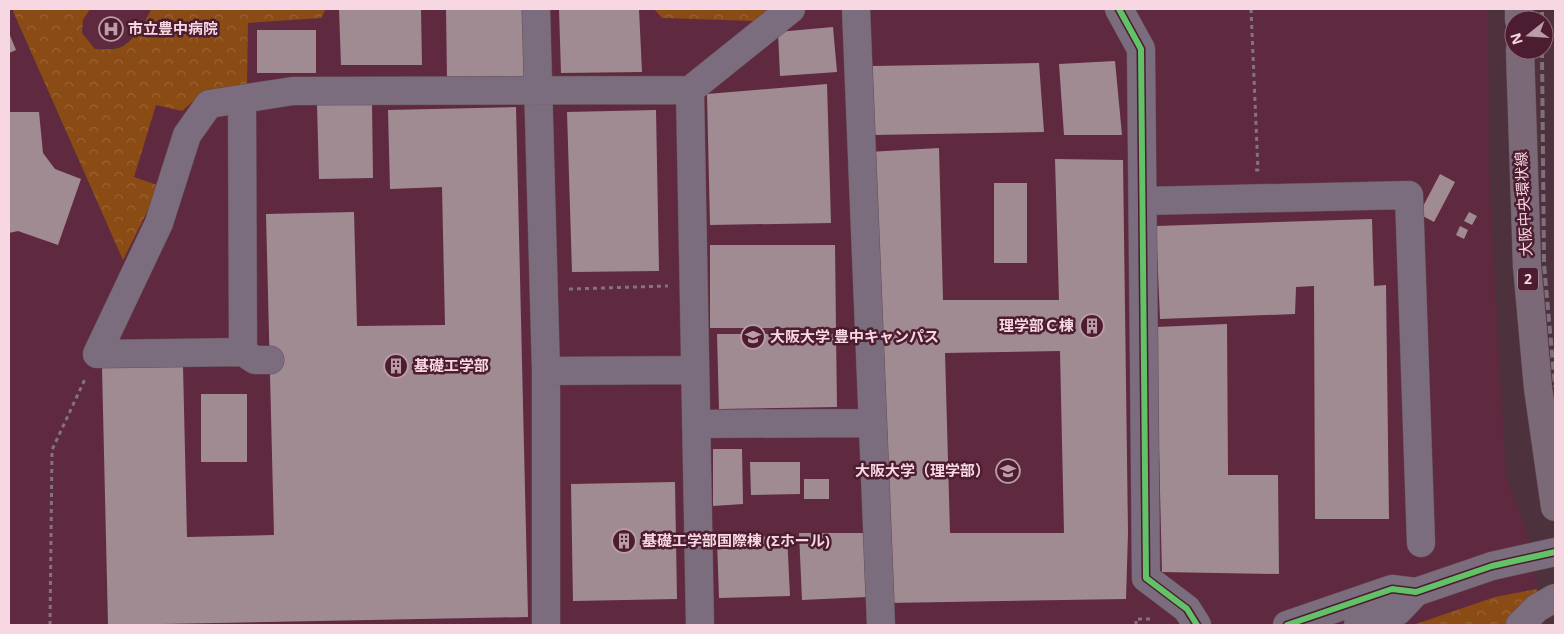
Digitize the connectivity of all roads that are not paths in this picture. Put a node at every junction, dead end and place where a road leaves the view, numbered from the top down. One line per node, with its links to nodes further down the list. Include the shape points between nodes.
1 (536, 9): 6 (street)
2 (792, 9): 7 (street)
3 (856, 9): 14 (street)
4 (1119, 9): 9 (street, via 1141,49)
5 (1520, 60): 16 (main road, 大阪中央環状線 / 2, via 1527,266 1538,388)
6 (538, 90): 7 (street); 8 (street, via 293,91); 13 (street)
7 (690, 90): 12 (street)
8 (242, 99): 10 (street); 10 (street, via 209,104 186,135 159,223 97,354)
9 (1144, 201): 17 (street, via 1410,195); 24 (street, via 1146,578 1187,609)
10 (244, 352): 11 (street, via 255,360)
11 (270, 360)
12 (695, 370): 13 (street); 15 (street)
13 (546, 371): 21 (street)
14 (872, 422): 15 (street); 23 (street)
15 (696, 424): 22 (street)
16 (1555, 507)
17 (1421, 543)
18 (1555, 552): 19 (street, via 1492,566)
19 (1416, 592): 25 (street, via 1392,589); 26 (street, via 1398,611)
20 (1555, 598): 27 (street, via 1537,608)
21 (546, 625)
22 (700, 625)
23 (881, 625)
24 (1197, 625)
25 (1287, 625)
26 (1358, 625)
27 (1520, 625)

